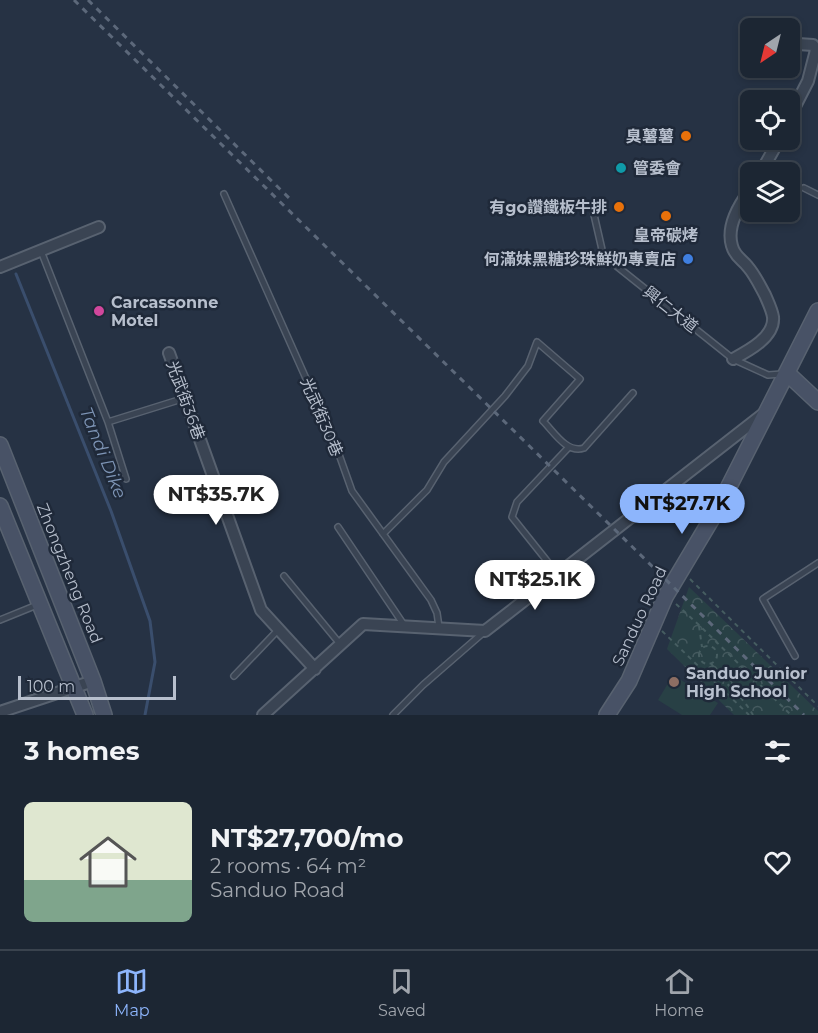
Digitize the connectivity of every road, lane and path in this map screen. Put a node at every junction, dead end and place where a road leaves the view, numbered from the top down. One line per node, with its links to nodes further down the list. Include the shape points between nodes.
1 (800, 44): 2 (street, via 813,45 816,50)
2 (800, 97)
3 (804, 188): 5 (lane)
4 (224, 194): 25 (lane, 光武街30巷, via 336,446 352,491)
5 (818, 195)
6 (740, 203): 13 (street, via 730,237 732,246 760,285 773,317 767,335)
7 (592, 206): 13 (lane, 興仁大道, via 603,254)
8 (99, 227): 9 (street)
9 (41, 251): 10 (street); 19 (lane)
10 (0, 267)
11 (818, 311): 14 (main road, Sanduo Road)
12 (169, 352): 16 (street, 光武街36巷)
13 (733, 359): 14 (lane, 興仁大道, via 773,376)
14 (787, 373): 17 (main road); 18 (main road, Sanduo Road)
15 (633, 393): 21 (lane, via 584,448)
16 (185, 398): 19 (lane); 36 (street, 光武街36巷, via 261,610)
17 (818, 402)
18 (768, 411): 28 (street); 53 (main road, Sanduo Road, via 717,510 665,597 629,681)
19 (108, 422): 22 (lane)
20 (0, 445): 45 (main road, Zhongzheng Road)
21 (569, 447): 25 (lane, via 543,421 580,379 537,342 528,366 505,396 444,462 426,490); 28 (lane, via 517,502 512,517)
22 (126, 479)
23 (0, 506): 31 (main road)
24 (338, 528): 33 (lane)
25 (383, 534): 35 (lane, 光武街30巷, via 431,600)
26 (818, 563): 41 (lane, via 763,599)
27 (284, 576): 39 (lane)
28 (559, 576): 37 (street)
29 (689, 578): 47 (path)
30 (674, 603): 34 (path)
31 (38, 604): 32 (lane); 46 (main road)
32 (0, 621)
33 (404, 625): 35 (street); 39 (street, via 363,624)
34 (699, 625): 40 (path); 55 (path)
35 (439, 627): 37 (street)
36 (279, 629): 43 (street, 光武街36巷); 44 (lane)
37 (485, 631): 52 (lane)
38 (662, 631): 54 (path)
39 (341, 645): 43 (street)
40 (702, 647): 42 (path, via 699,658 705,664); 42 (path, via 716,650 717,656)
41 (795, 656)
42 (711, 663): 54 (path, via 717,674 745,700)
43 (315, 669): 51 (street)
44 (234, 676)
45 (93, 681): 46 (street); 50 (main road, Zhongzheng Road)
46 (74, 687): 48 (street); 49 (main road)
47 (818, 706)
48 (0, 712)
49 (84, 715)
50 (104, 715)
51 (263, 715)
52 (393, 715)
53 (607, 715)
54 (751, 715)
55 (791, 715)

